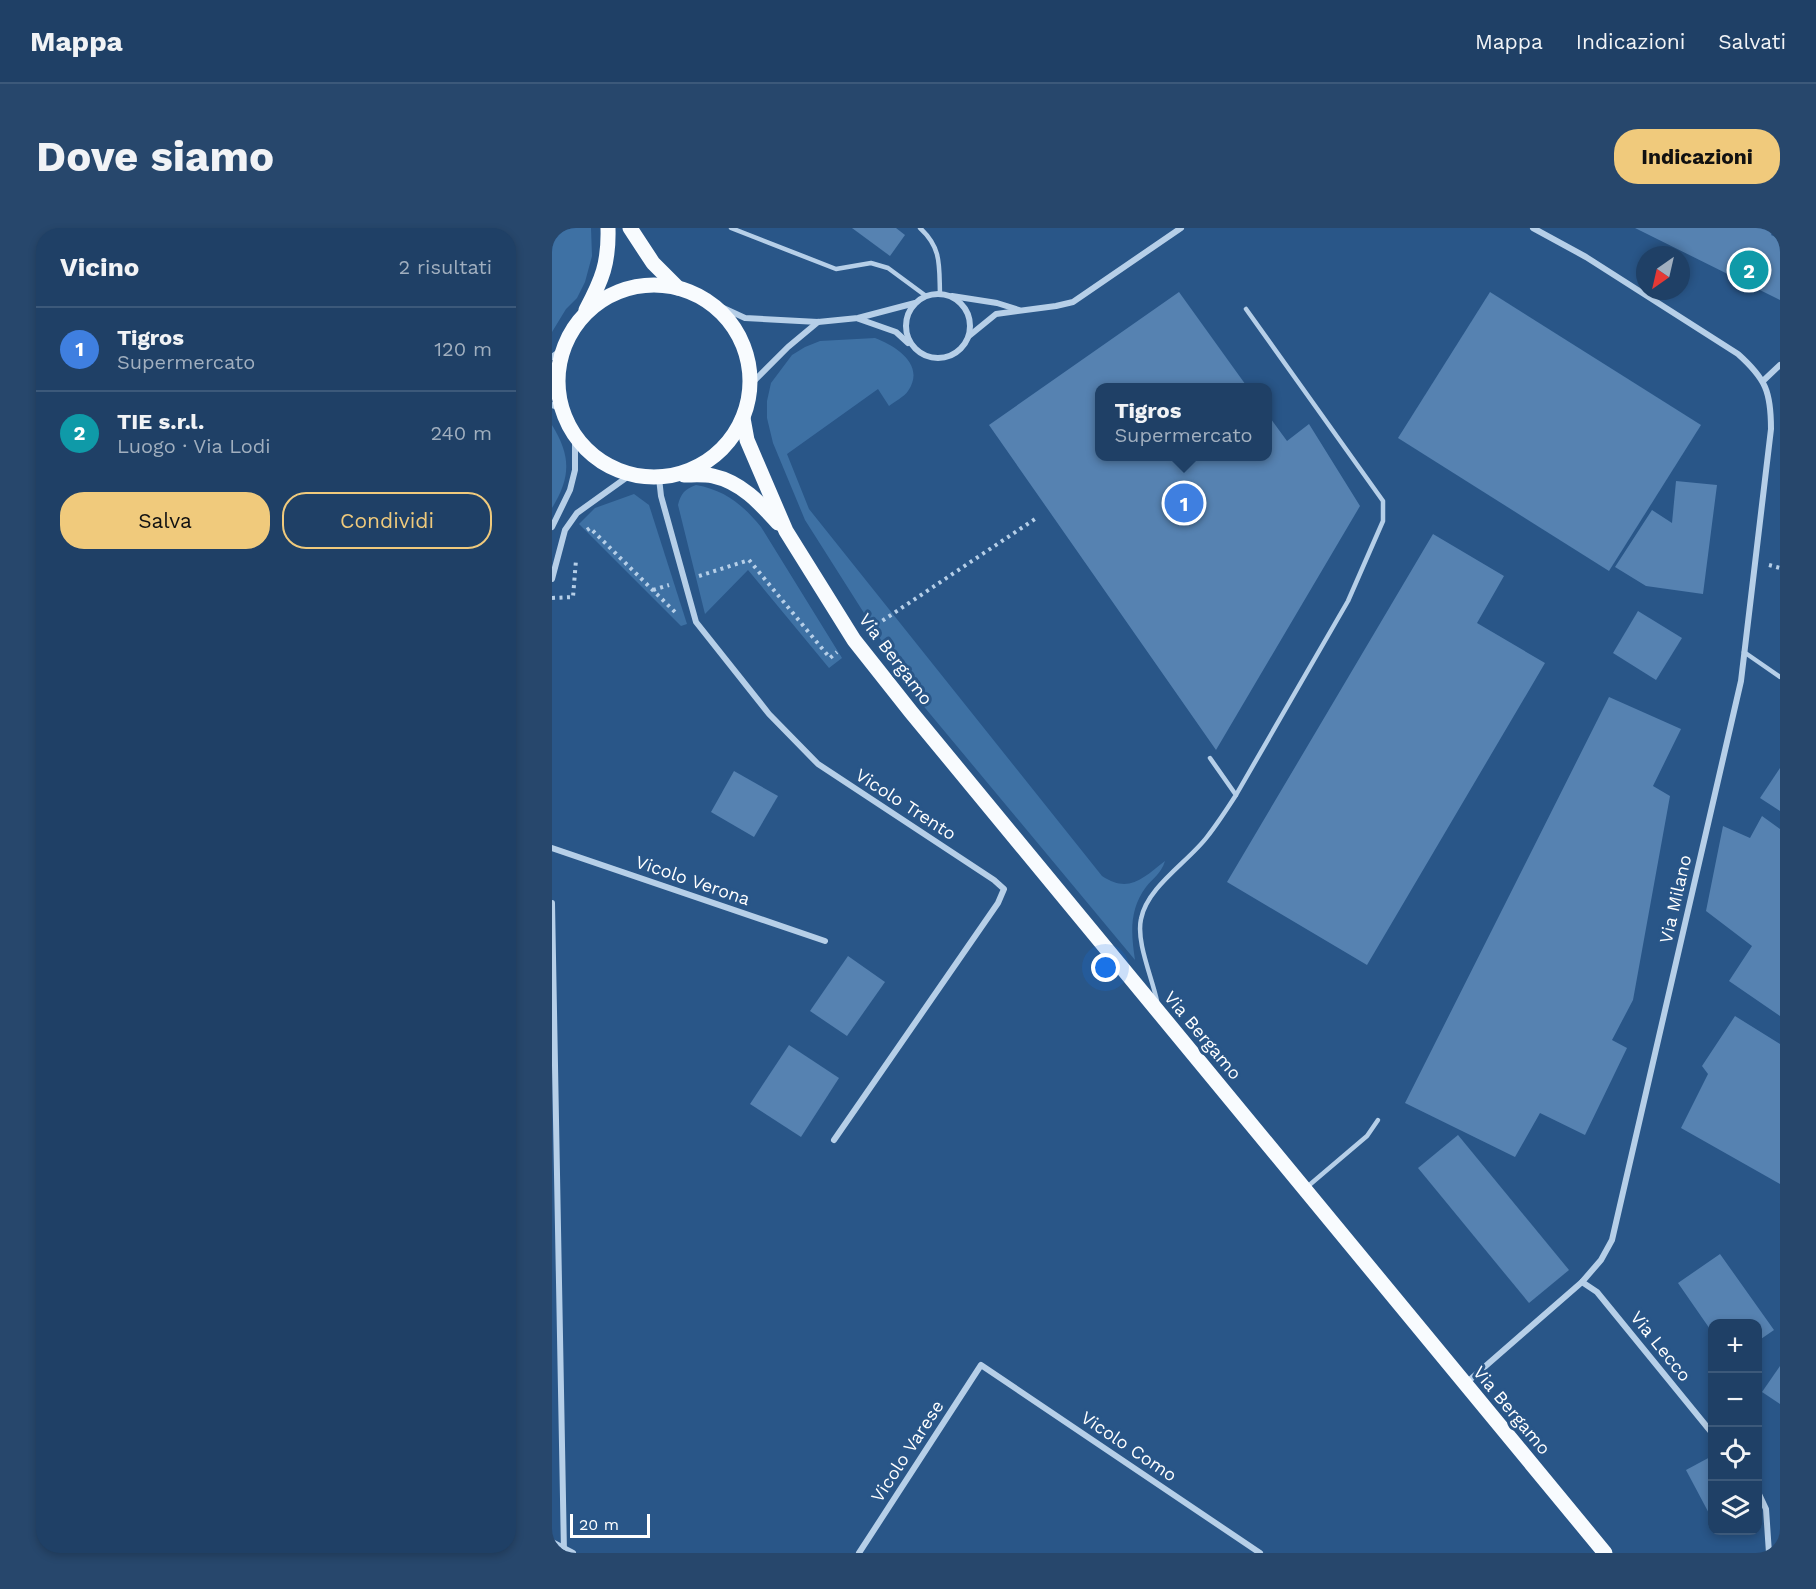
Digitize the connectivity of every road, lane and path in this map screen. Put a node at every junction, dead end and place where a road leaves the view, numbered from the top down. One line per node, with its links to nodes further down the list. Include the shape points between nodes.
1 (608, 228): 15 (main road, via 603,278)
2 (630, 228): 7 (main road, via 653,263)
3 (731, 228): 9 (lane, via 836,269 871,263 888,268)
4 (920, 228): 8 (lane, via 938,254)
5 (1180, 228): 14 (street, via 1073,302)
6 (1533, 228): 22 (street, via 1596,263 1738,354)
7 (678, 288): 11 (main road); 15 (main road, via 657,285 617,292)
8 (940, 294): 9 (street); 10 (street)
9 (926, 296): 12 (street)
10 (951, 296): 14 (street); 18 (street, via 966,308)
11 (706, 300): 17 (street, via 745,318); 23 (main road, via 725,316 739,336 748,360)
12 (915, 303): 16 (street); 19 (street, via 909,311 906,329)
13 (1246, 309): 40 (lane, via 1383,501 1383,521 1348,601)
14 (1019, 310): 18 (street, via 996,314)
15 (583, 316): 20 (main road)
16 (858, 318): 17 (street); 19 (street, via 896,332)
17 (818, 322): 23 (street)
18 (969, 336): 19 (street, via 960,350 941,359 921,354)
19 (912, 346)
20 (557, 353): 24 (main road)
21 (1780, 365): 22 (street)
22 (1763, 381): 37 (street, Via Milano, via 1771,402 1771,429)
23 (750, 385): 25 (main road)
24 (557, 406): 26 (main road)
25 (743, 418): 28 (main road, via 724,448 695,469); 31 (main road, Via Bergamo, via 747,441)
26 (575, 436): 27 (main road, via 590,454); 30 (street, via 575,470 570,490)
27 (630, 475): 29 (main road); 34 (street, via 577,513 566,530)
28 (678, 475): 29 (main road); 31 (main road, Via Bergamo, via 711,476 740,487)
29 (660, 478): 47 (street, Vicolo Trento, via 661,495 696,622 769,714 818,764 1004,889)
30 (552, 527)
31 (786, 531): 45 (main road, Via Bergamo, via 854,640)
32 (584, 533): 35 (path, via 590,528)
33 (577, 550): 36 (path, via 573,597)
34 (552, 579)
35 (653, 590)
36 (552, 598)
37 (1744, 652): 38 (lane); 49 (street, Via Milano, via 1741,681 1612,1240)
38 (1780, 677)
39 (1210, 758): 40 (lane)
40 (1236, 795): 45 (lane, via 1207,837 1156,890 1141,919 1141,937)
41 (552, 848): 44 (street, Vicolo Verona)
42 (552, 903): 43 (street)
43 (552, 927): 55 (street)
44 (825, 941)
45 (1159, 1012): 48 (main road, Via Bergamo)
46 (1378, 1120): 48 (lane, via 1367,1136)
47 (834, 1140)
48 (1305, 1189): 51 (main road, Via Bergamo)
49 (1582, 1282): 51 (street, Via Milano); 52 (street, Via Lecco, via 1597,1292)
50 (981, 1365): 57 (street, Vicolo Varese); 58 (street, Vicolo Como)
51 (1465, 1384): 59 (main road, Via Bergamo)
52 (1708, 1427)
53 (1762, 1500): 60 (street)
54 (552, 1542): 55 (street)
55 (563, 1550): 56 (street)
56 (573, 1553)
57 (859, 1553)
58 (1260, 1553)
59 (1605, 1553)
60 (1769, 1553)

